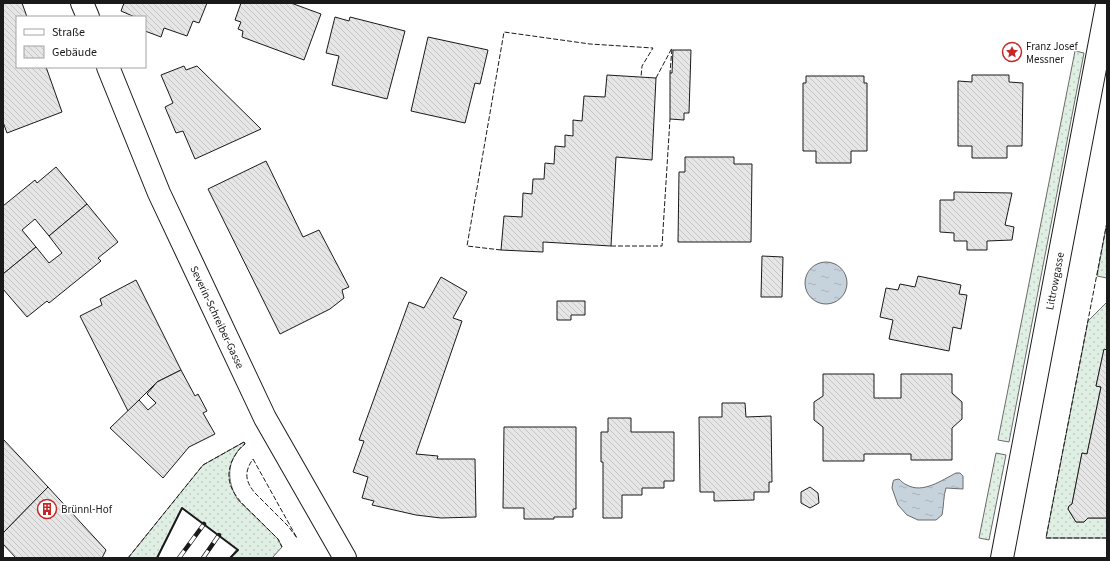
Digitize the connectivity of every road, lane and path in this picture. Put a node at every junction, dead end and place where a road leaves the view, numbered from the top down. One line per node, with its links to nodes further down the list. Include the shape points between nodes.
1 (82, 3): 3 (street)
2 (1107, 5): 6 (street, Littrowgasse)
3 (88, 16)
4 (108, 68): 5 (street, Severin-Schreiber-Gasse, via 158,193 265,418)
5 (345, 558)
6 (1002, 558)

